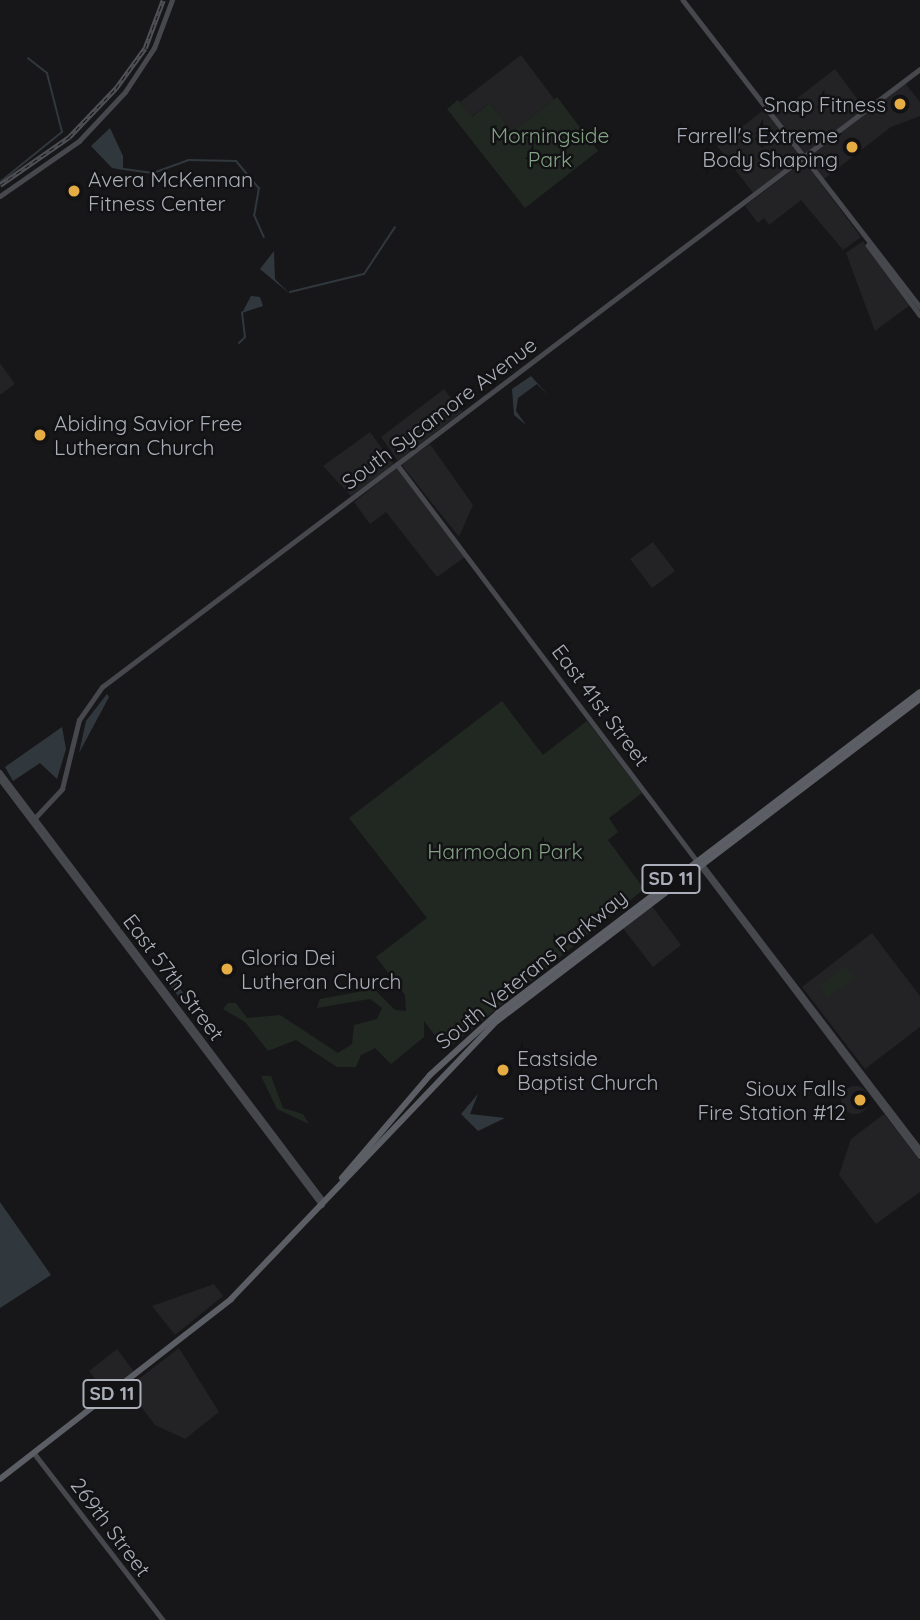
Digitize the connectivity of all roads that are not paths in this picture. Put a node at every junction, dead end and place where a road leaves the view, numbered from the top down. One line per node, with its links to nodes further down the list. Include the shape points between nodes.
1 (172, 0): 5 (main road, via 154,48 125,92 79,141)
2 (684, 0): 4 (main road)
3 (920, 69): 4 (main road, South Sycamore Avenue)
4 (803, 157): 6 (main road); 9 (main road, South Sycamore Avenue)
5 (0, 196)
6 (864, 237): 7 (main road); 8 (main road)
7 (920, 307)
8 (920, 315)
9 (398, 463): 14 (main road, South Sycamore Avenue, via 99,690 77,724 63,787); 15 (main road, East 41st Street)
10 (920, 692): 15 (highway, South Veterans Parkway / SD 11)
11 (920, 699): 15 (highway, South Veterans Parkway / SD 11)
12 (0, 772): 14 (main road, East 57th Street)
13 (0, 779): 14 (main road, East 57th Street)
14 (33, 820): 18 (main road, East 57th Street)
15 (700, 861): 16 (main road, East 41st Street); 17 (main road, East 41st Street); 18 (highway, South Veterans Parkway / SD 11, via 486,1031)
16 (920, 1149)
17 (920, 1156)
18 (322, 1203): 19 (highway, SD 11, via 288,1242 179,1343)
19 (34, 1453): 20 (highway, SD 11); 21 (main road, 269th Street)
20 (0, 1479)
21 (163, 1620)

